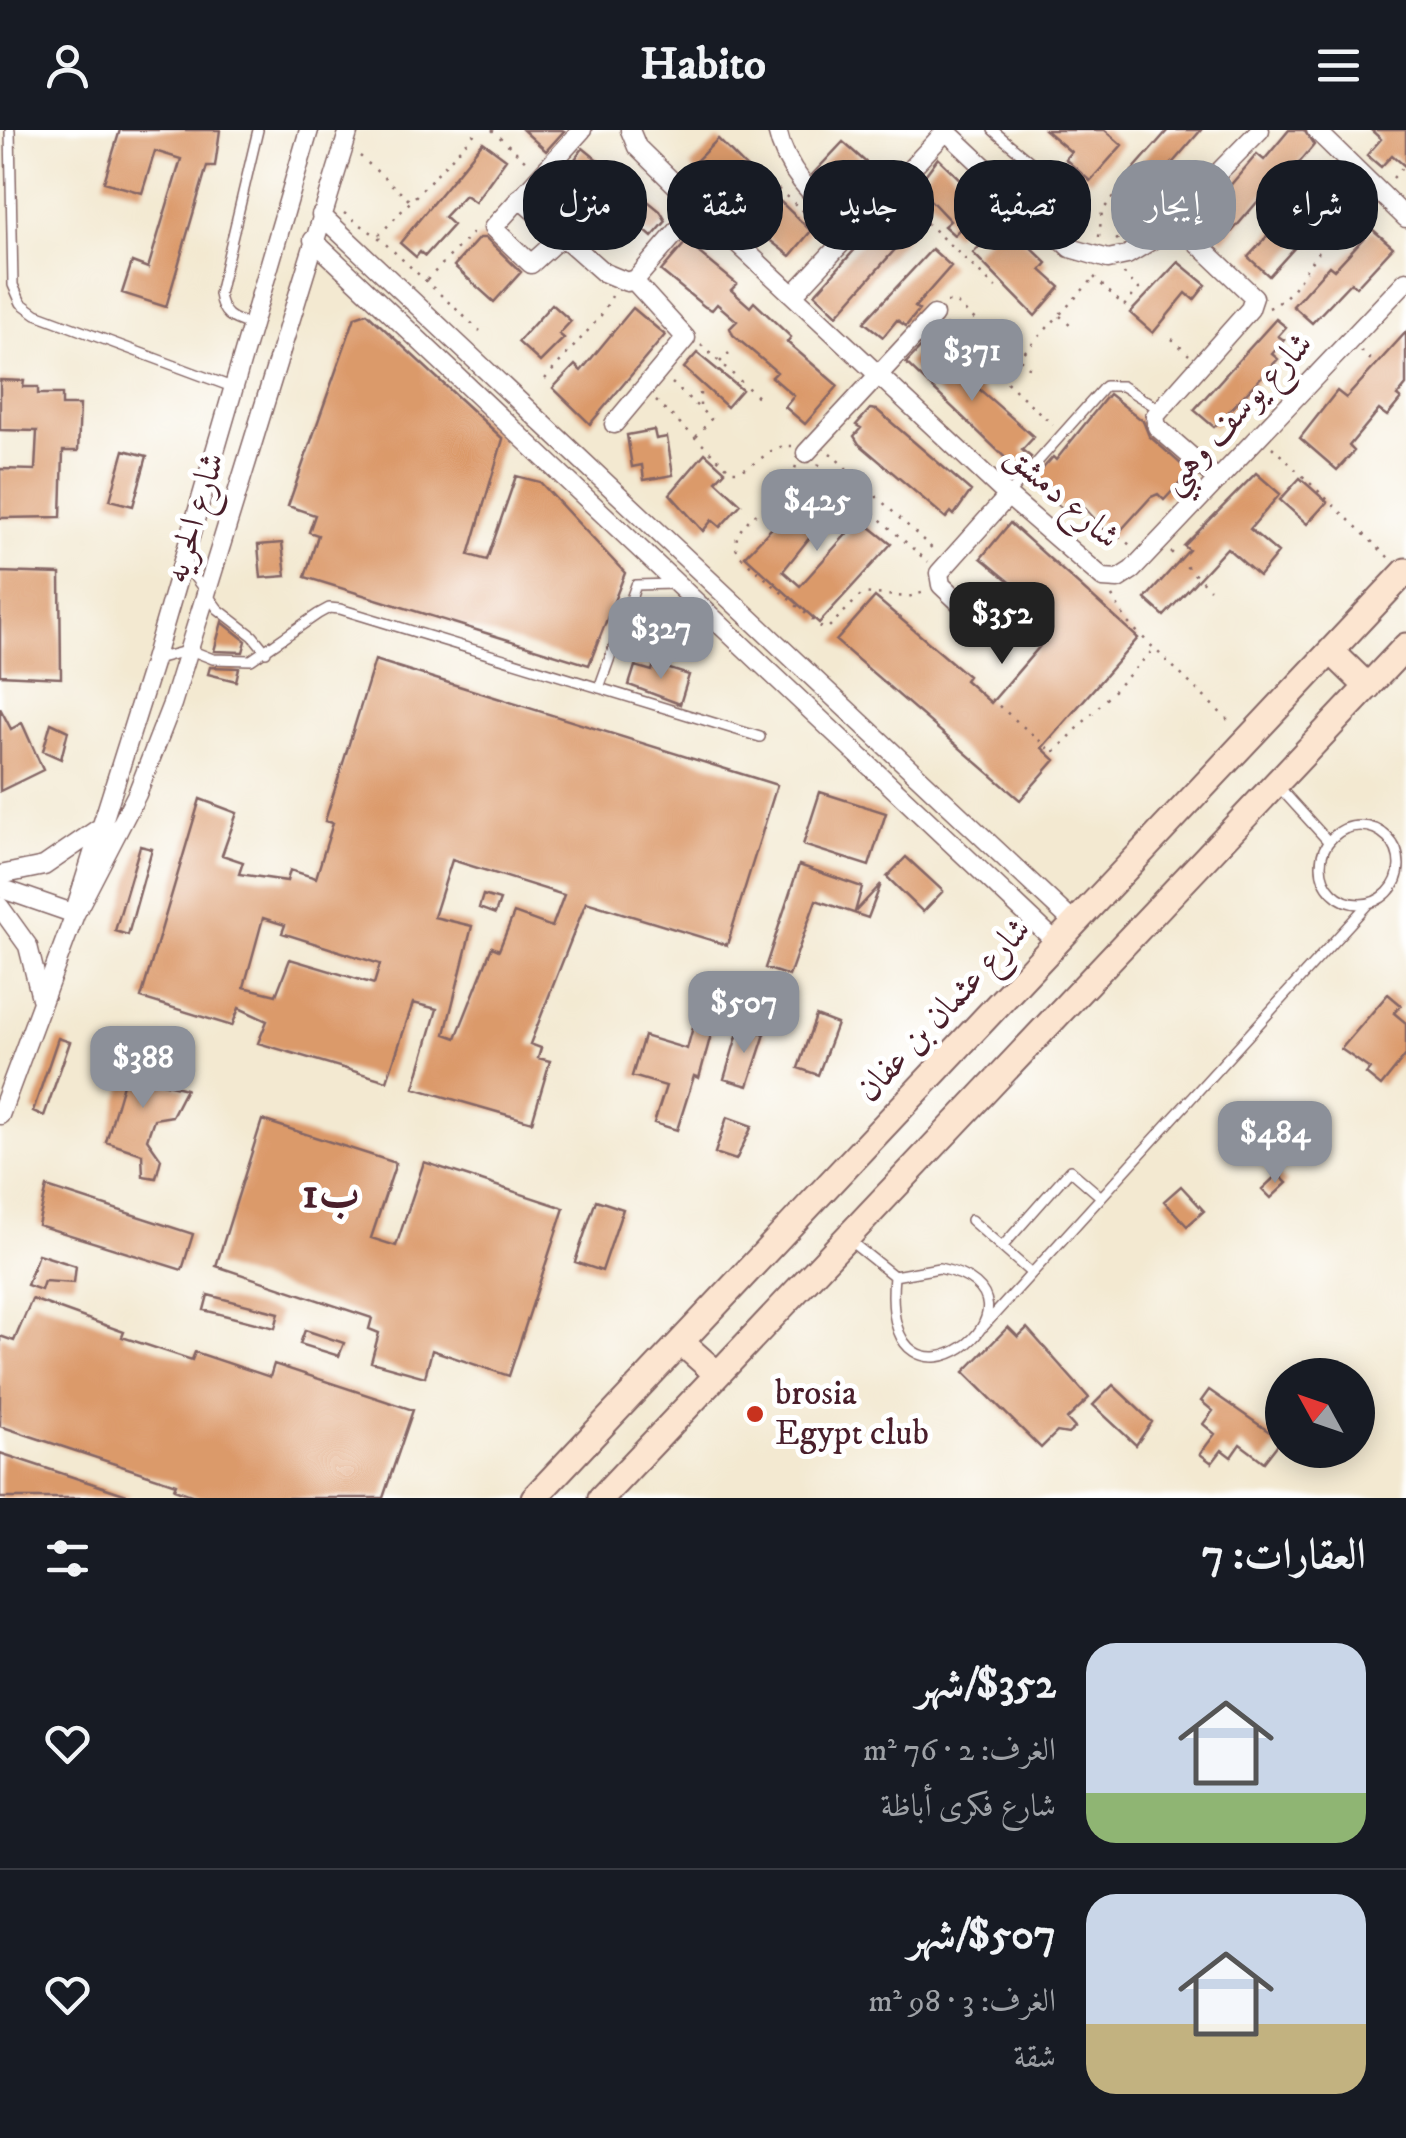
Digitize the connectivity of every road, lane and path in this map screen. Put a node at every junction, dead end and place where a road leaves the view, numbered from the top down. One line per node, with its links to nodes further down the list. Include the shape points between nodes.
1 (10, 130): 69 (lane, via 13,286 21,303)
2 (258, 130): 53 (lane, via 219,294 232,319)
3 (310, 130): 53 (street, شارع الحريه)
4 (478, 130): 26 (path)
5 (582, 130): 15 (street)
6 (630, 130): 20 (street, شارع دمشق, via 637,147)
7 (777, 130): 21 (street)
8 (946, 130): 16 (street); 17 (street)
9 (993, 130): 18 (lane)
10 (1260, 130): 19 (street)
11 (1316, 130): 28 (street)
12 (494, 131): 14 (path)
13 (346, 136): 26 (path); 27 (street, شارع الحريه)
14 (525, 160)
15 (555, 160)
16 (918, 160)
17 (977, 160)
18 (1025, 160)
19 (1231, 160)
20 (667, 177)
21 (803, 186)
22 (523, 195): 23 (street)
23 (520, 198): 25 (street); 29 (street)
24 (1111, 200): 43 (path, via 1102,211)
25 (523, 201)
26 (411, 202): 31 (path)
27 (322, 210): 31 (path, via 347,214); 33 (street, شارع الحريه); 62 (street)
28 (1406, 218)
29 (493, 227): 35 (street, via 532,264); 47 (path, via 472,231)
30 (934, 230): 48 (path)
31 (378, 236): 47 (path)
32 (667, 238): 45 (street)
33 (313, 240): 68 (street); 91 (street, شارع الحريه)
34 (1111, 247): 43 (path)
35 (550, 250)
36 (582, 250): 45 (street)
37 (744, 250): 49 (street, شارع دمشق)
38 (835, 250): 49 (street)
39 (1076, 250): 43 (street)
40 (1132, 250): 43 (street)
41 (1206, 250): 50 (street, via 1250,290)
42 (1321, 250): 50 (path, via 1276,305)
43 (1102, 254): 44 (path); 44 (path, via 1139,292 1123,306)
44 (1094, 277): 51 (path)
45 (625, 281): 56 (street); 67 (path)
46 (1406, 281): 79 (street, شارع يوسف وهبي)
47 (426, 282): 55 (path)
48 (996, 288)
49 (793, 295): 65 (street, شارع دمشق)
50 (1253, 306): 61 (street)
51 (1058, 314): 54 (path); 59 (path)
52 (934, 315): 59 (path, via 955,302); 65 (street); 66 (path)
53 (251, 325): 69 (street, شارع الحريه)
54 (1074, 329)
55 (480, 331)
56 (686, 338): 60 (path); 64 (street)
57 (1172, 339): 61 (path)
58 (729, 352): 60 (path)
59 (1018, 358): 63 (path); 66 (path)
60 (720, 362): 72 (path)
61 (1200, 364): 75 (street)
62 (482, 366): 68 (street); 73 (street)
63 (1030, 368)
64 (660, 372): 70 (street); 74 (path)
65 (879, 376): 81 (street); 83 (street, شارع دمشق)
66 (1002, 377): 78 (path)
67 (545, 379)
68 (466, 384): 76 (street)
69 (232, 387): 85 (street, شارع الحريه)
70 (644, 390): 77 (street); 80 (path)
71 (700, 393): 74 (path)
72 (762, 402)
73 (524, 406): 76 (street); 104 (street)
74 (700, 409): 80 (path, via 711,421)
75 (1159, 409): 78 (lane, via 1122,386 1104,386); 82 (street, via 1157,426)
76 (508, 424): 89 (street)
77 (614, 424)
78 (1062, 433): 83 (lane)
79 (1260, 435): 82 (street, شارع يوسف وهبي); 87 (path)
80 (695, 438): 81 (path, via 736,472 775,447)
81 (812, 447): 86 (path); 86 (path, via 898,539); 86 (path, via 786,489 738,532 738,554 825,628 863,593 908,596)
82 (1218, 480): 84 (street, شارع يوسف وهبي)
83 (1008, 496): 86 (street); 88 (street, شارع دمشق, via 1091,572)
84 (1160, 542): 88 (street, شارع يوسف وهبي, via 1126,576); 90 (path)
85 (181, 558): 91 (lane); 98 (street, شارع الحريه)
86 (943, 572): 92 (street)
87 (1405, 572): 96 (main road, شارع عثمان بن عفان)
88 (1109, 579): 94 (path, via 1121,615)
89 (678, 584): 100 (lane, via 636,585); 105 (street)
90 (1210, 589)
91 (206, 595): 95 (street, شارع الحريه); 97 (lane)
92 (978, 620)
93 (1406, 646): 99 (main road)
94 (1154, 648): 101 (path, via 1054,753); 103 (path)
95 (190, 650): 97 (lane, via 236,662); 98 (lane); 115 (street, شارع الحريه, via 137,794)
96 (1330, 651): 99 (main road); 103 (main road, شارع عثمان بن عفان)
97 (266, 652): 100 (lane, via 329,608)
98 (154, 660): 109 (street, شارع الحريه)
99 (1368, 686): 106 (main road)
100 (599, 688): 102 (lane)
101 (990, 699)
102 (760, 737)
103 (1248, 739): 116 (main road, شارع عثمان بن عفان)
104 (895, 754): 105 (street); 107 (street)
105 (877, 772): 108 (street)
106 (1276, 784): 110 (lane); 121 (main road)
107 (939, 796): 108 (street); 116 (street)
108 (922, 815): 116 (street)
109 (99, 829): 111 (street, via 44,866); 115 (street, شارع الحريه)
110 (1327, 840): 113 (lane, via 1320,862 1325,885 1343,902); 113 (lane, via 1346,828 1367,826 1386,834 1398,852 1400,872 1388,894)
111 (0, 875)
112 (0, 888): 115 (street)
113 (1367, 905): 119 (lane)
114 (0, 907): 117 (street, via 28,946)
115 (75, 914): 117 (street, شارع الحريه)
116 (1065, 932): 126 (main road, شارع عثمان بن عفان)
117 (41, 998): 118 (street, شارع الحريه)
118 (0, 1115)
119 (1100, 1196): 122 (lane, via 1070,1170); 123 (lane)
120 (971, 1220): 122 (lane)
121 (846, 1238): 124 (lane); 127 (main road)
122 (1002, 1247): 123 (lane)
123 (1030, 1272): 125 (lane)
124 (894, 1276): 125 (lane, via 939,1268 975,1281 987,1300); 125 (lane, via 893,1319 908,1346 923,1356 966,1349)
125 (983, 1327)
126 (680, 1342): 127 (main road); 128 (main road, شارع عثمان بن عفان)
127 (718, 1374): 129 (main road)
128 (534, 1498)
129 (601, 1498)

